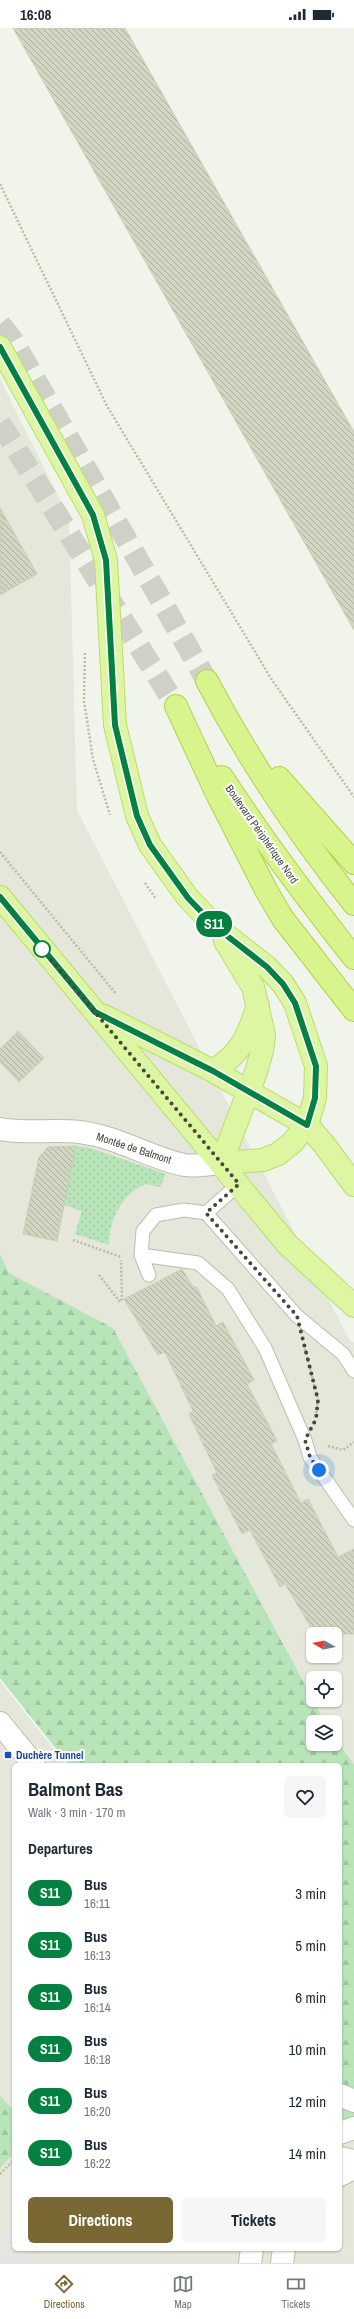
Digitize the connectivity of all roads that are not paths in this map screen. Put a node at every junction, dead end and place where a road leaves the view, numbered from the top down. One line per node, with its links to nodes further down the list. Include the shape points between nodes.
1 (0, 347): 7 (main road, via 93,515 106,560 115,725 137,816 150,845 167,870)
2 (207, 681): 3 (highway)
3 (227, 719): 4 (highway); 6 (highway, via 275,793)
4 (354, 863)
5 (0, 897): 11 (main road)
6 (354, 904)
7 (217, 928): 9 (main road, via 253,987); 14 (main road, via 267,967 283,984 295,1003 316,1066 315,1098)
8 (354, 958): 10 (highway, Boulevard Périphérique Nord, via 247,816 176,706 266,890 283,918)
9 (258, 1004): 12 (main road, via 243,1044 230,1060); 13 (main road, via 264,1035 262,1051)
10 (354, 1010)
11 (95, 1012): 12 (main road); 16 (main road)
12 (213, 1071): 13 (main road)
13 (249, 1092): 14 (main road); 16 (main road)
14 (307, 1125): 16 (main road, via 292,1143 278,1154 262,1160); 18 (main road)
15 (0, 1129): 16 (street, Montée de Balmont, via 21,1133 79,1132 110,1138 185,1165)
16 (220, 1163): 17 (main road)
17 (239, 1184): 19 (lane); 22 (main road, via 287,1244)
18 (354, 1185)
19 (206, 1213): 20 (lane, via 184,1210 156,1215 143,1231); 23 (lane, via 297,1316 344,1354)
20 (141, 1256): 21 (lane); 24 (lane, via 198,1263 228,1289 265,1348 310,1457)
21 (149, 1275)
22 (354, 1306)
23 (354, 1371)
24 (354, 1520)
25 (0, 1722): 26 (street)
26 (32, 1763)
27 (342, 2096): 28 (street)
28 (354, 2102)
29 (354, 2128): 30 (street)
30 (342, 2132)
31 (342, 2158): 32 (street)
32 (354, 2161)
33 (354, 2168): 34 (street)
34 (342, 2174)
35 (252, 2251): 37 (street)
36 (284, 2251): 38 (street)
37 (250, 2263)
38 (282, 2263)

